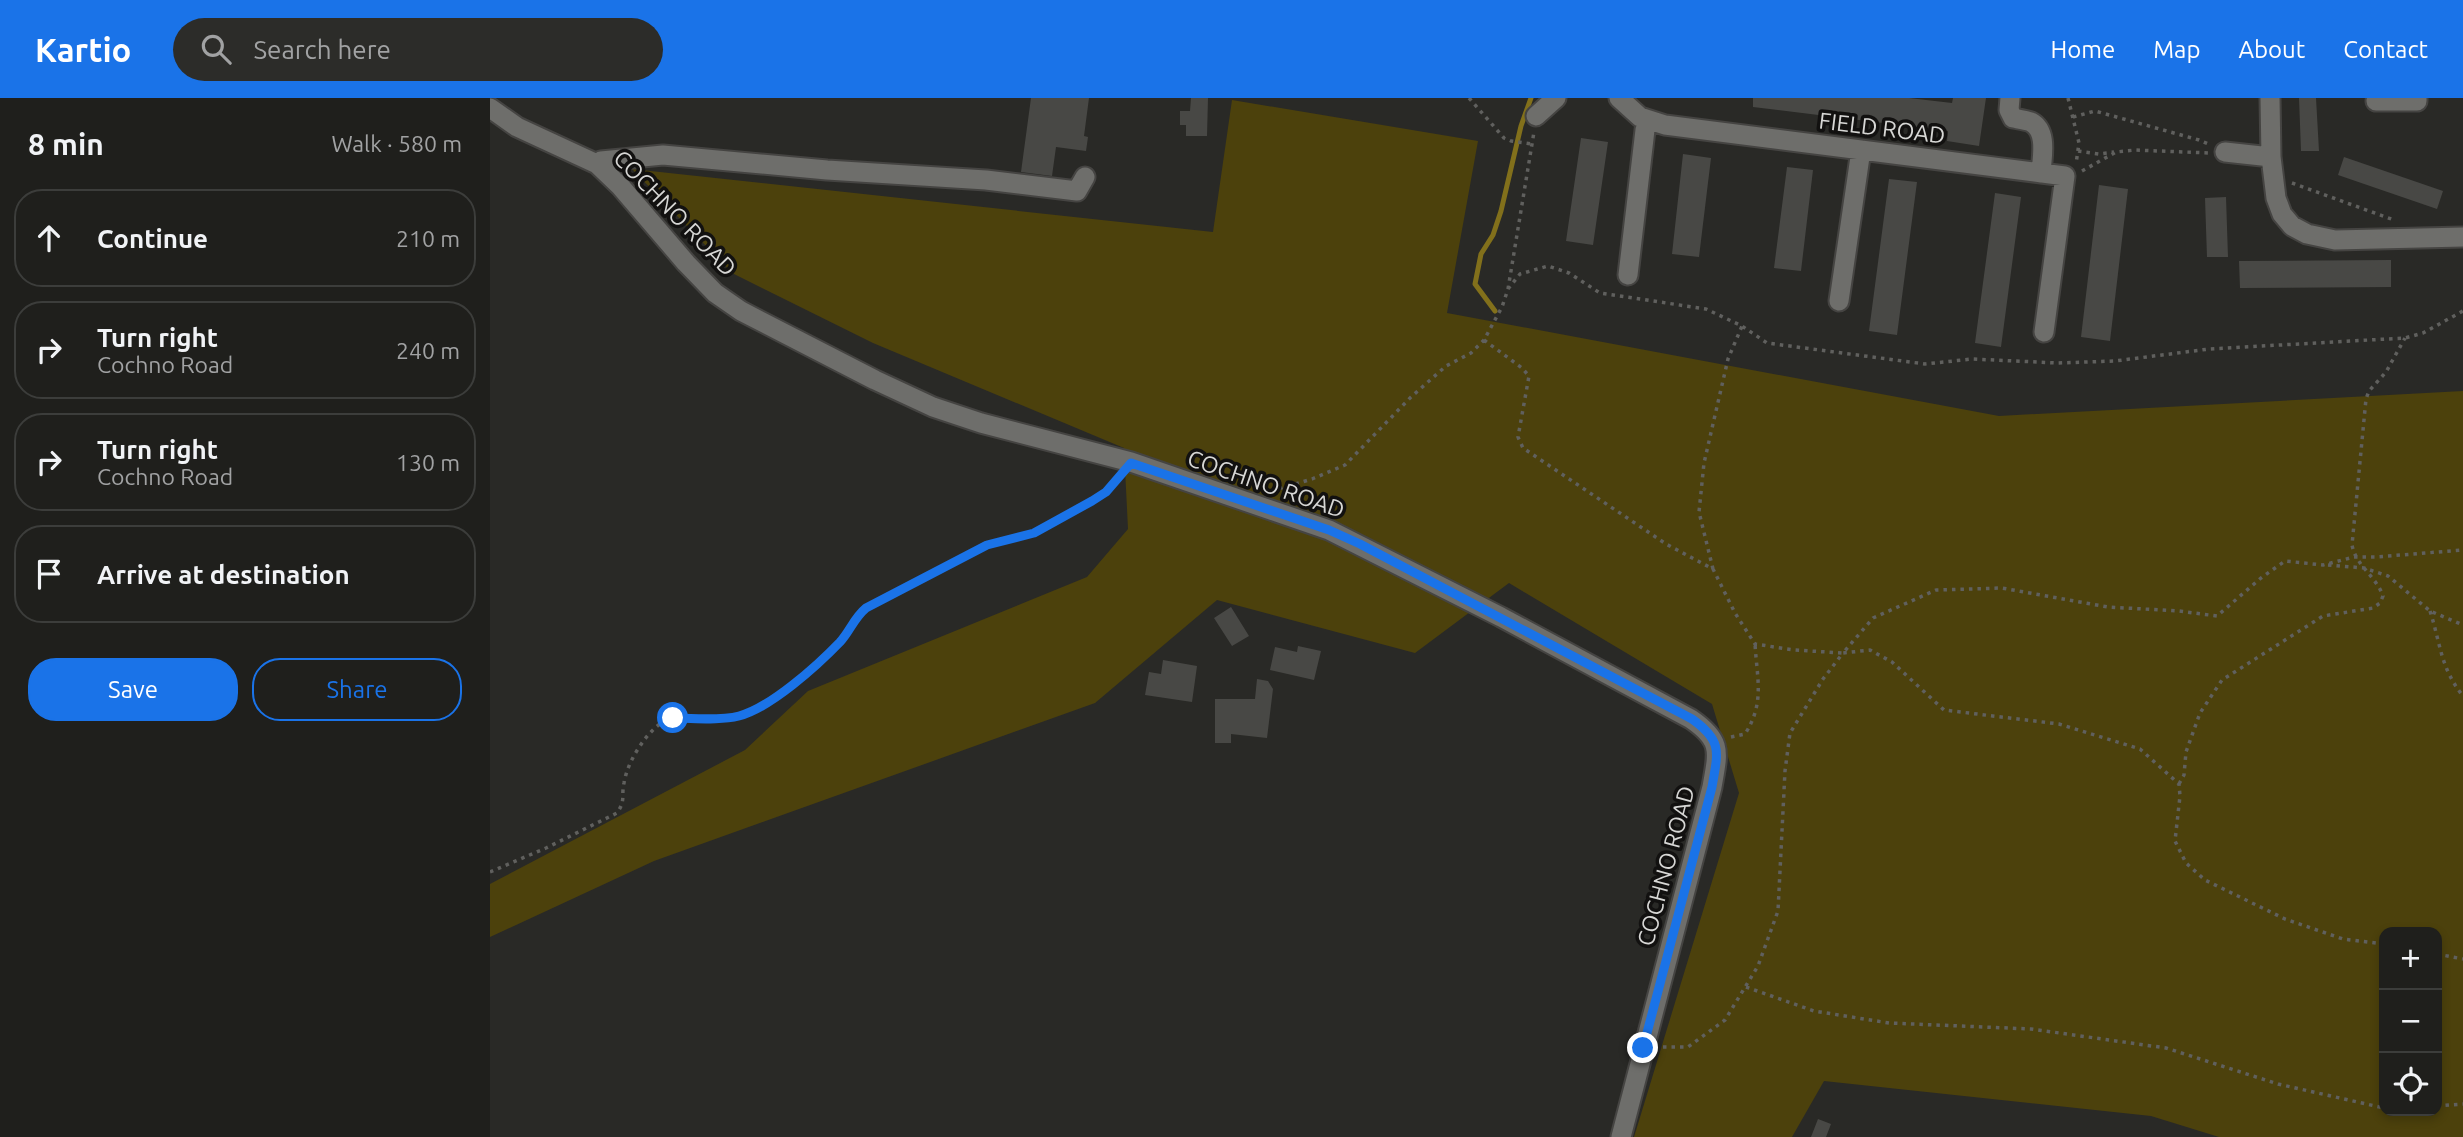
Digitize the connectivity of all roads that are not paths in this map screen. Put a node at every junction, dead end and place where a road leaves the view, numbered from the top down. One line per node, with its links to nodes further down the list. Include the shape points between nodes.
1 (1556, 98): 8 (street)
2 (1619, 98): 9 (street, FIELD ROAD)
3 (2010, 98): 14 (street, via 2013,118 2031,122 2039,131 2043,146)
4 (2270, 98): 12 (street)
5 (2417, 98): 6 (street)
6 (2376, 101)
7 (490, 108): 13 (street, COCHNO ROAD, via 517,127)
8 (1536, 116)
9 (1648, 121): 10 (street, FIELD ROAD); 17 (street)
10 (1861, 150): 14 (street, FIELD ROAD); 18 (street)
11 (2225, 152): 12 (street)
12 (2271, 157): 16 (street, via 2282,214 2306,234 2335,240)
13 (597, 164): 15 (street, via 663,155 1077,191); 20 (street, COCHNO ROAD, via 715,293 875,380 981,423 1131,463 1329,530 1707,730 1715,740 1717,754 1712,787)
14 (2040, 173): 19 (street, FIELD ROAD, via 2065,176)
15 (1085, 177)
16 (2463, 237)
17 (1628, 275)
18 (1839, 301)
19 (2044, 332)
20 (1621, 1137)

